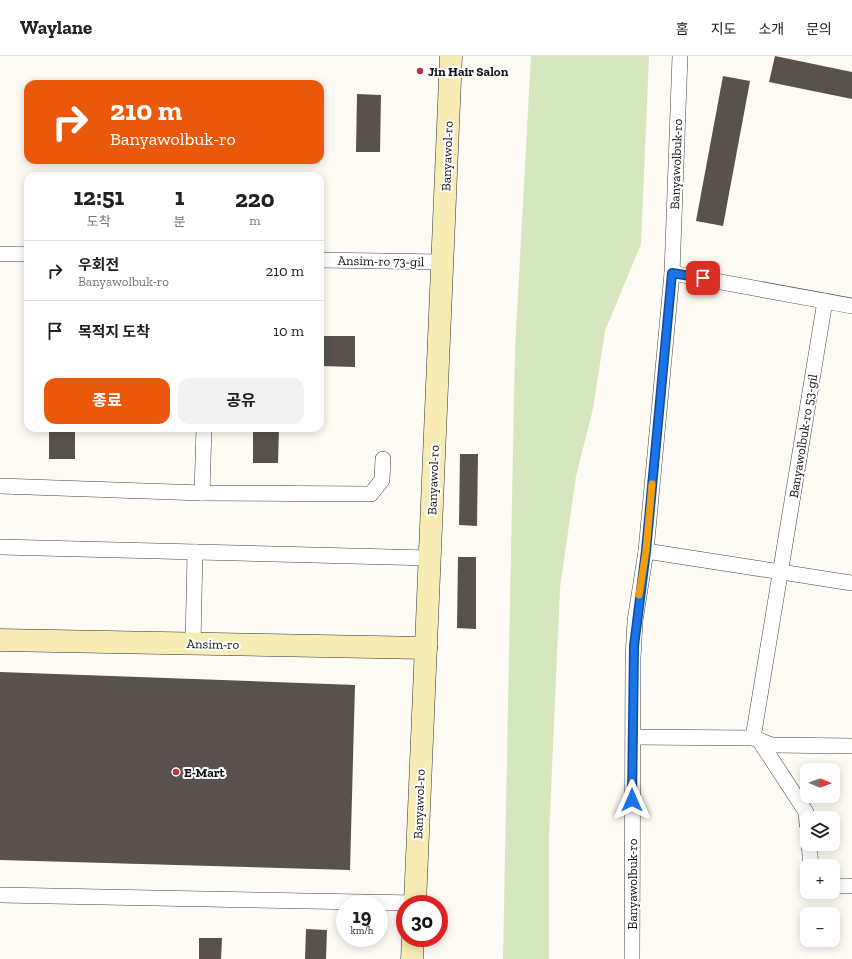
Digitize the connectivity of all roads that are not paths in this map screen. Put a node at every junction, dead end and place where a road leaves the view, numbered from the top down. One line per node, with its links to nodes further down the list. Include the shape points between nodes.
1 (451, 56): 6 (main road, Banyawol-ro)
2 (680, 56): 7 (street, Banyawolbuk-ro)
3 (0, 254): 4 (street)
4 (24, 254)
5 (324, 260): 6 (street, Ansim-ro 73-gil)
6 (442, 262): 17 (main road, Banyawol-ro)
7 (672, 273): 8 (street); 15 (street, Banyawolbuk-ro)
8 (826, 301): 9 (street); 18 (street, Banyawolbuk-ro 53-gil)
9 (852, 306)
10 (204, 432): 13 (street)
11 (383, 459): 13 (street, via 382,480 371,494)
12 (0, 486): 13 (street)
13 (202, 493)
14 (0, 547): 16 (street)
15 (646, 551): 18 (street); 23 (street, Banyawolbuk-ro, via 633,651)
16 (195, 552): 17 (street); 21 (street)
17 (430, 558): 22 (main road, Banyawol-ro)
18 (781, 572): 19 (street); 24 (street, Banyawolbuk-ro 53-gil)
19 (852, 583)
20 (0, 640): 21 (main road, Ansim-ro)
21 (193, 644): 22 (main road, Ansim-ro)
22 (426, 648): 30 (main road, Banyawol-ro)
23 (633, 736): 24 (street); 34 (street, Banyawolbuk-ro)
24 (756, 739): 25 (street, via 772,745); 26 (street)
25 (852, 746)
26 (805, 811)
27 (840, 886): 28 (street)
28 (852, 886)
29 (0, 895): 31 (street)
30 (415, 895)
31 (396, 903)
32 (413, 947): 33 (main road)
33 (412, 959)
34 (632, 959)

